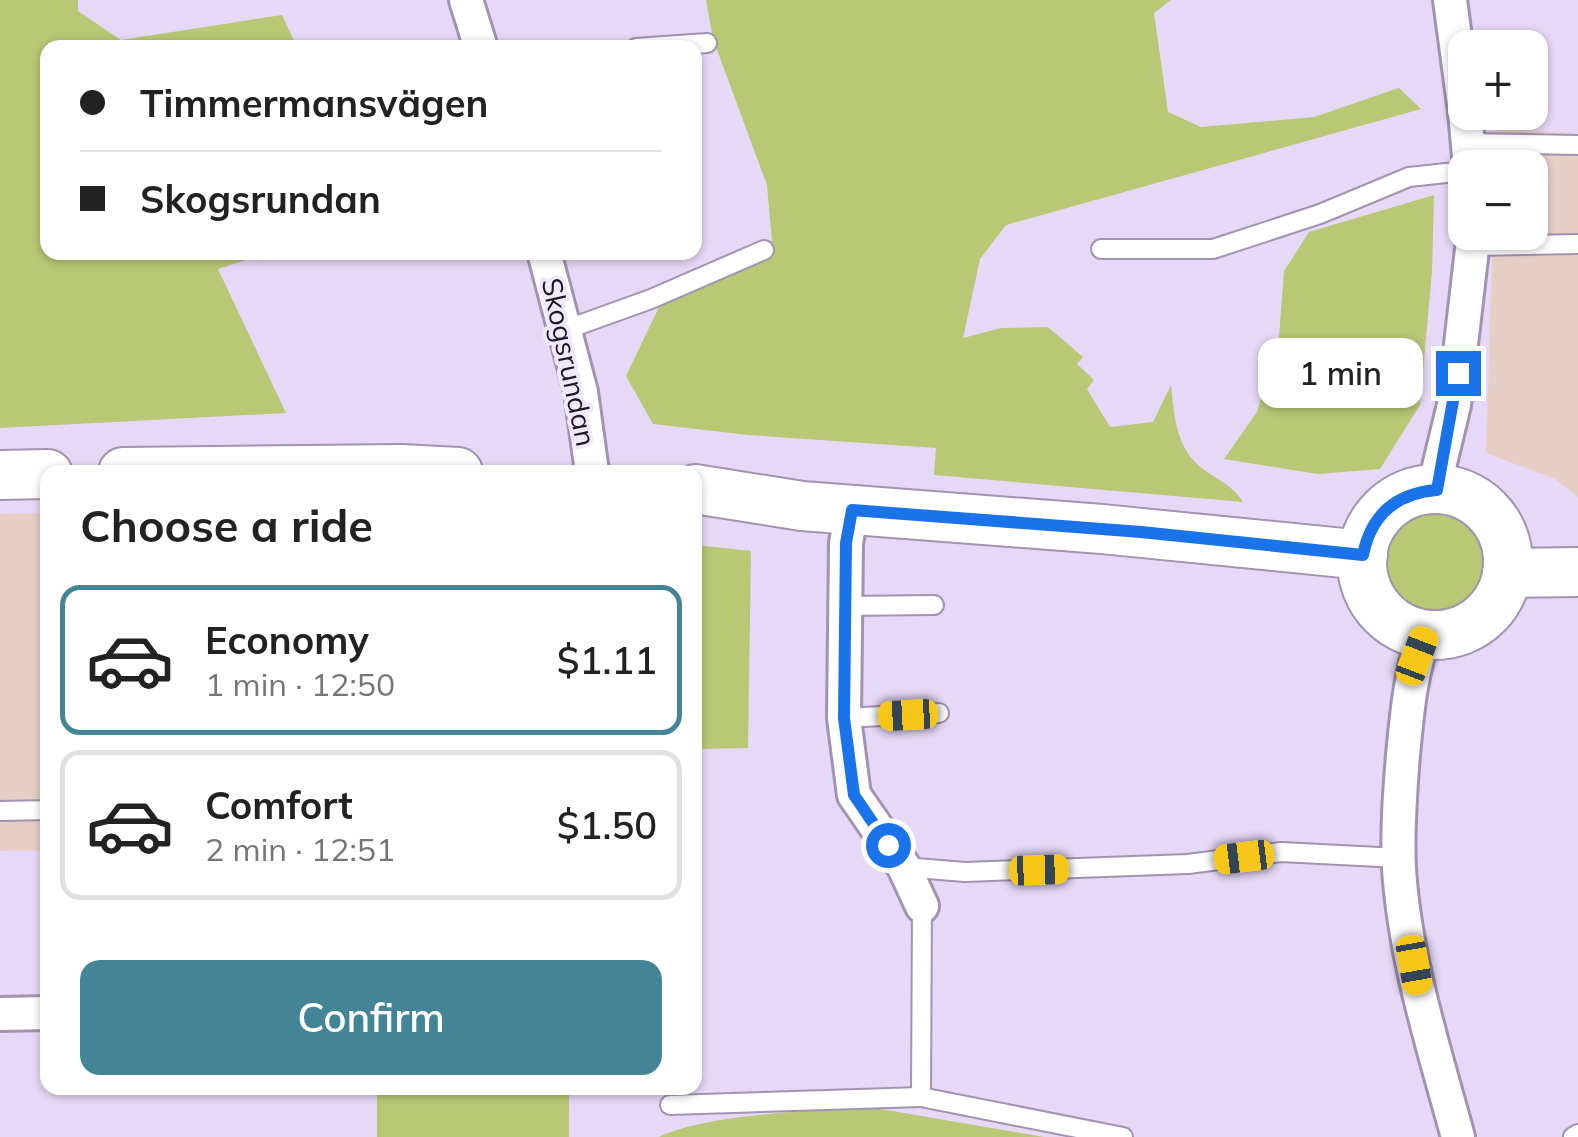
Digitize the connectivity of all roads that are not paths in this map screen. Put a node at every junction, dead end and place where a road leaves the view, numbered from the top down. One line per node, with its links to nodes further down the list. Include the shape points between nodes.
1 (466, 0): 3 (street)
2 (1452, 0): 6 (street)
3 (478, 40)
4 (702, 43): 5 (lane)
5 (708, 43)
6 (1467, 141): 7 (lane); 10 (lane, via 1409,178 1213,248)
7 (1578, 145)
8 (1548, 243): 9 (lane)
9 (1578, 244)
10 (1100, 248)
11 (764, 250): 14 (lane)
12 (1473, 250): 19 (street)
13 (546, 260): 14 (street, Skogsrundan)
14 (566, 330): 15 (street, Skogsrundan)
15 (591, 465)
16 (40, 474): 17 (street)
17 (0, 475)
18 (702, 490): 20 (street)
19 (1437, 490): 21 (street, via 1419,491 1387,508 1366,538); 23 (street, via 1467,497 1490,516 1505,542)
20 (852, 510): 21 (street); 25 (street)
21 (1363, 555): 26 (street, via 1363,574 1378,608)
22 (1578, 572): 23 (street)
23 (1507, 573): 26 (street, via 1496,603 1472,625)
24 (934, 605): 25 (lane)
25 (845, 606): 28 (street)
26 (1425, 635): 31 (street, via 1407,716)
27 (939, 713): 28 (lane)
28 (844, 718): 32 (street, via 854,795)
29 (40, 810): 30 (lane)
30 (0, 811)
31 (1400, 858): 32 (lane, via 1281,852 1188,864); 39 (street, via 1419,996)
32 (904, 868): 33 (street)
33 (922, 906): 36 (lane)
34 (40, 1013): 35 (street)
35 (0, 1014)
36 (921, 1097): 37 (lane); 38 (lane)
37 (670, 1106)
38 (1122, 1137)
39 (1458, 1137)

